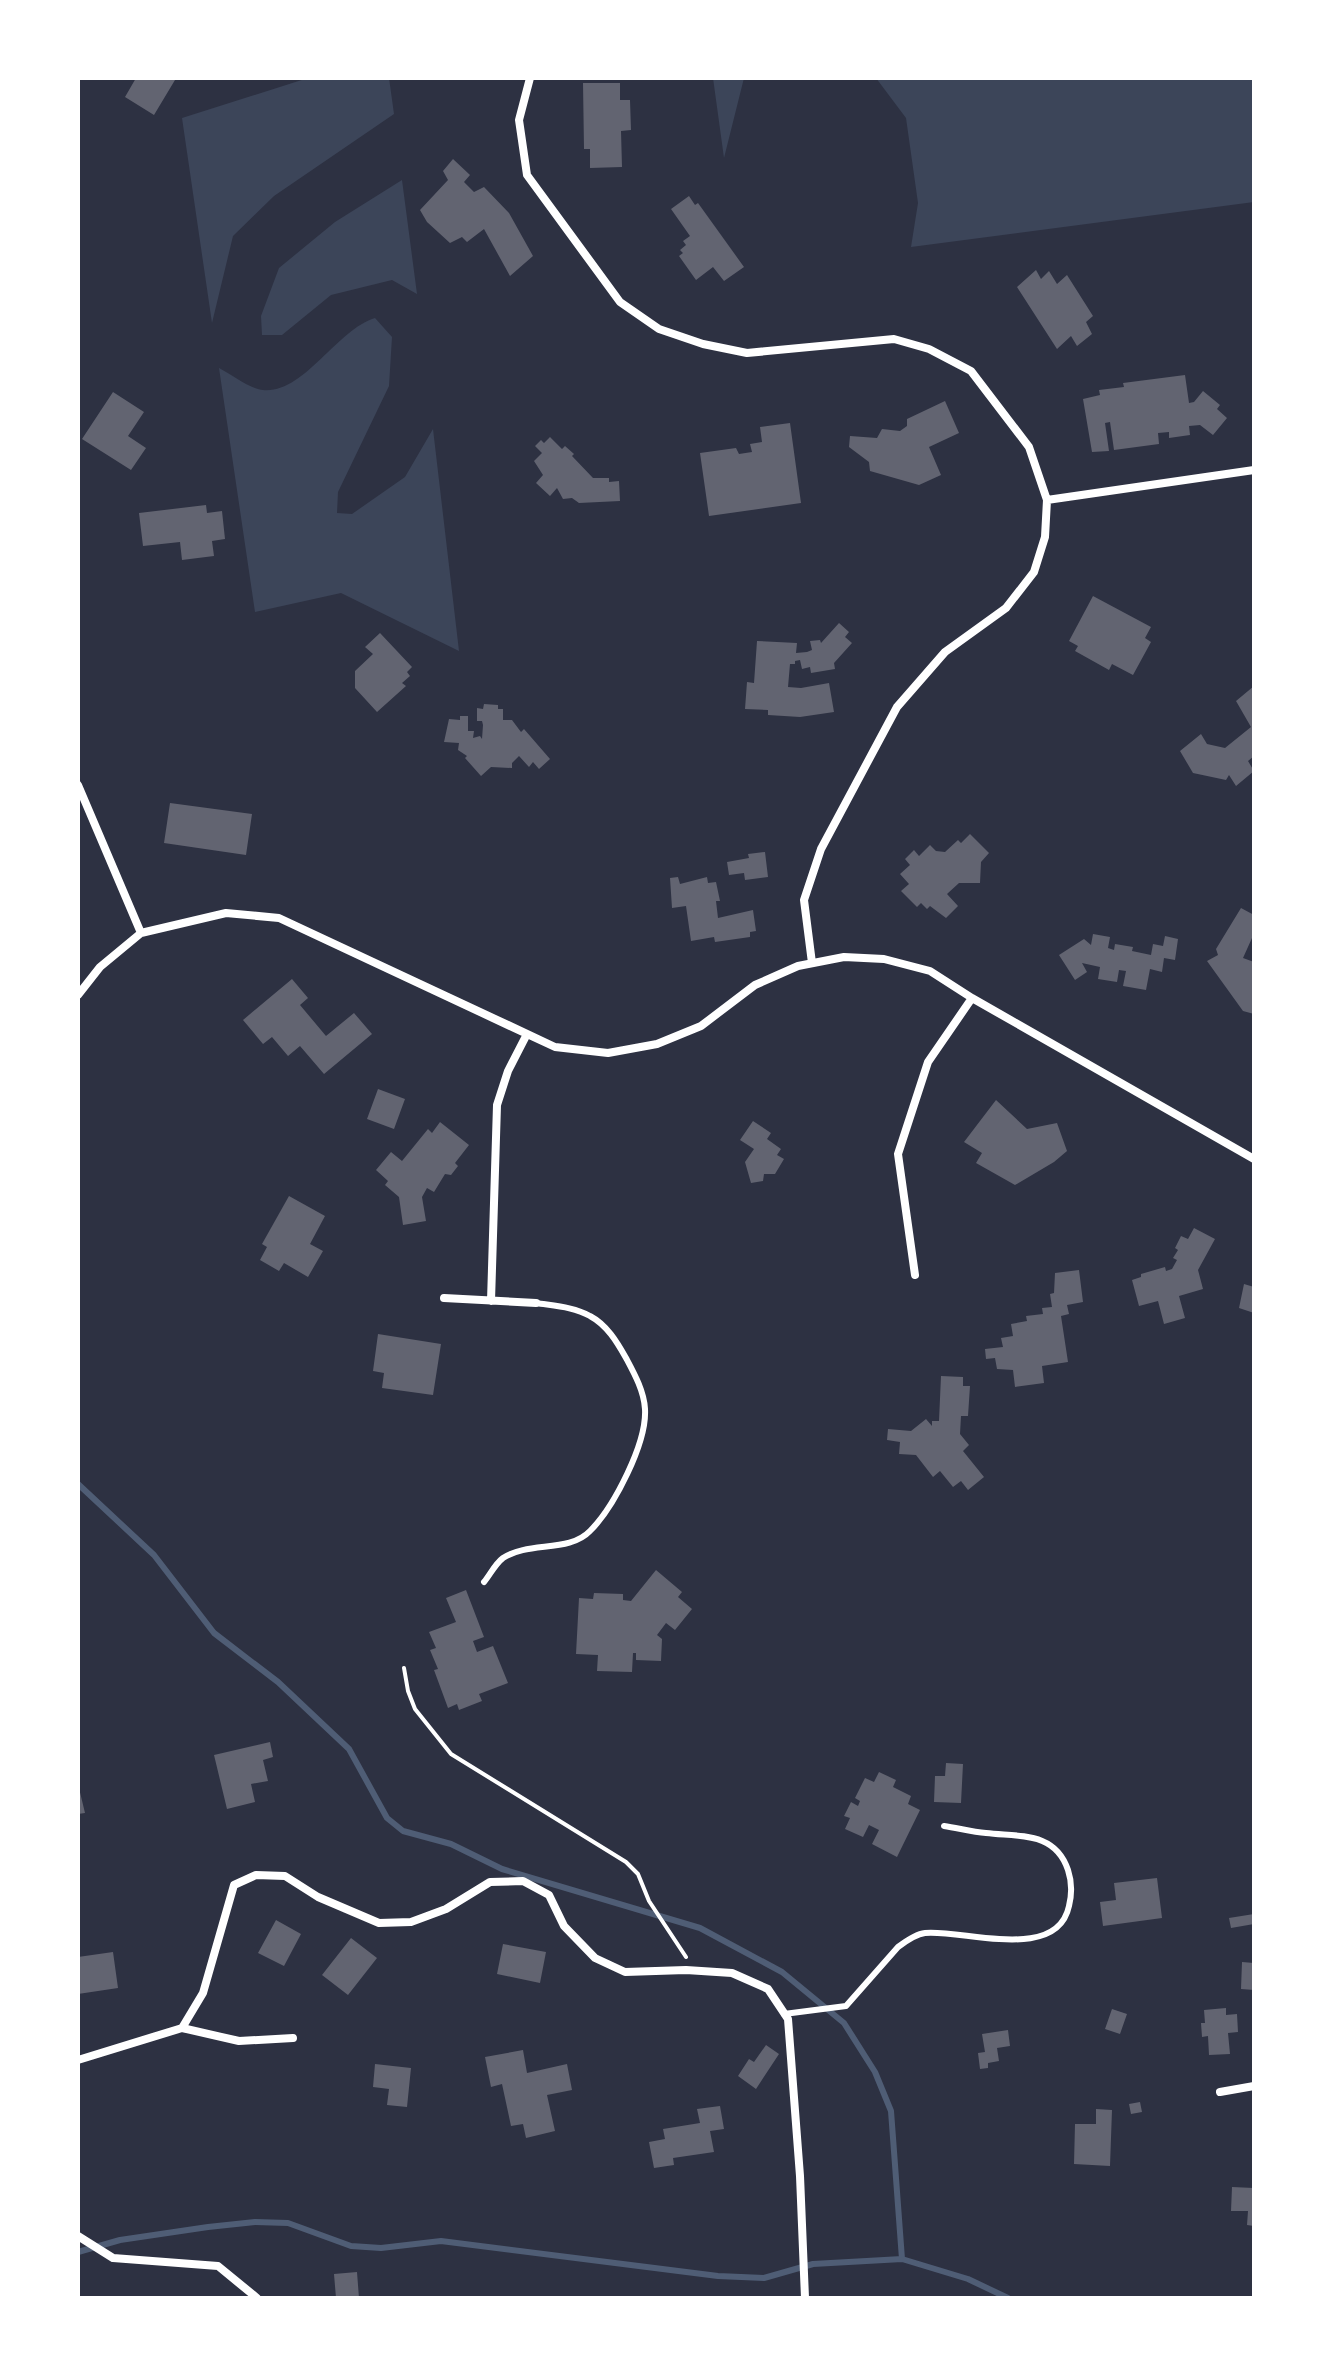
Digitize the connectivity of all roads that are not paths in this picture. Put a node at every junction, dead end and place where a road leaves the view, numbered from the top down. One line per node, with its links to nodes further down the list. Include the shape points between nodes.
1 (530, 78): 3 (street, via 519,120 527,175 620,302 659,329 747,353 894,339 929,349 971,371 1029,447)
2 (1254, 470): 3 (street)
3 (1047, 500): 6 (street, via 1045,537 1034,572 1006,608 945,652 897,707 821,849 804,900)
4 (78, 785): 5 (street)
5 (141, 933): 7 (street, via 100,967); 9 (street, via 226,913 279,918)
6 (812, 963): 8 (street, via 844,957 884,959 930,971); 9 (street, via 755,985 701,1026 657,1044 608,1053 555,1047)
7 (78, 995)
8 (972, 998): 10 (street); 11 (street, via 928,1062 898,1154)
9 (527, 1034): 13 (street, via 497,1105)
10 (1254, 1159)
11 (915, 1275)
12 (444, 1298): 13 (street)
13 (491, 1301): 14 (street)
14 (536, 1303): 15 (lane, via 583,1313 602,1325 642,1392 644,1426 616,1495 589,1532 578,1540 502,1559)
15 (484, 1582)
16 (944, 1826): 17 (lane, via 1048,1842 1070,1877 1070,1905 1062,1922 1021,1939 925,1933 898,1947 846,2006)
17 (784, 2014): 18 (street, via 768,1989 732,1973 625,1972 595,1958 564,1926 549,1895 523,1881 490,1882 446,1909 411,1922 379,1923 318,1897 285,1876 256,1875 234,1885 203,1993); 25 (street, via 800,2176)
18 (182, 2028): 19 (street, via 239,2041); 20 (street)
19 (293, 2038)
20 (78, 2060)
21 (1254, 2086): 22 (street)
22 (1220, 2092)
23 (78, 2236): 24 (street, via 113,2258 218,2266)
24 (257, 2298)
25 (805, 2298)

